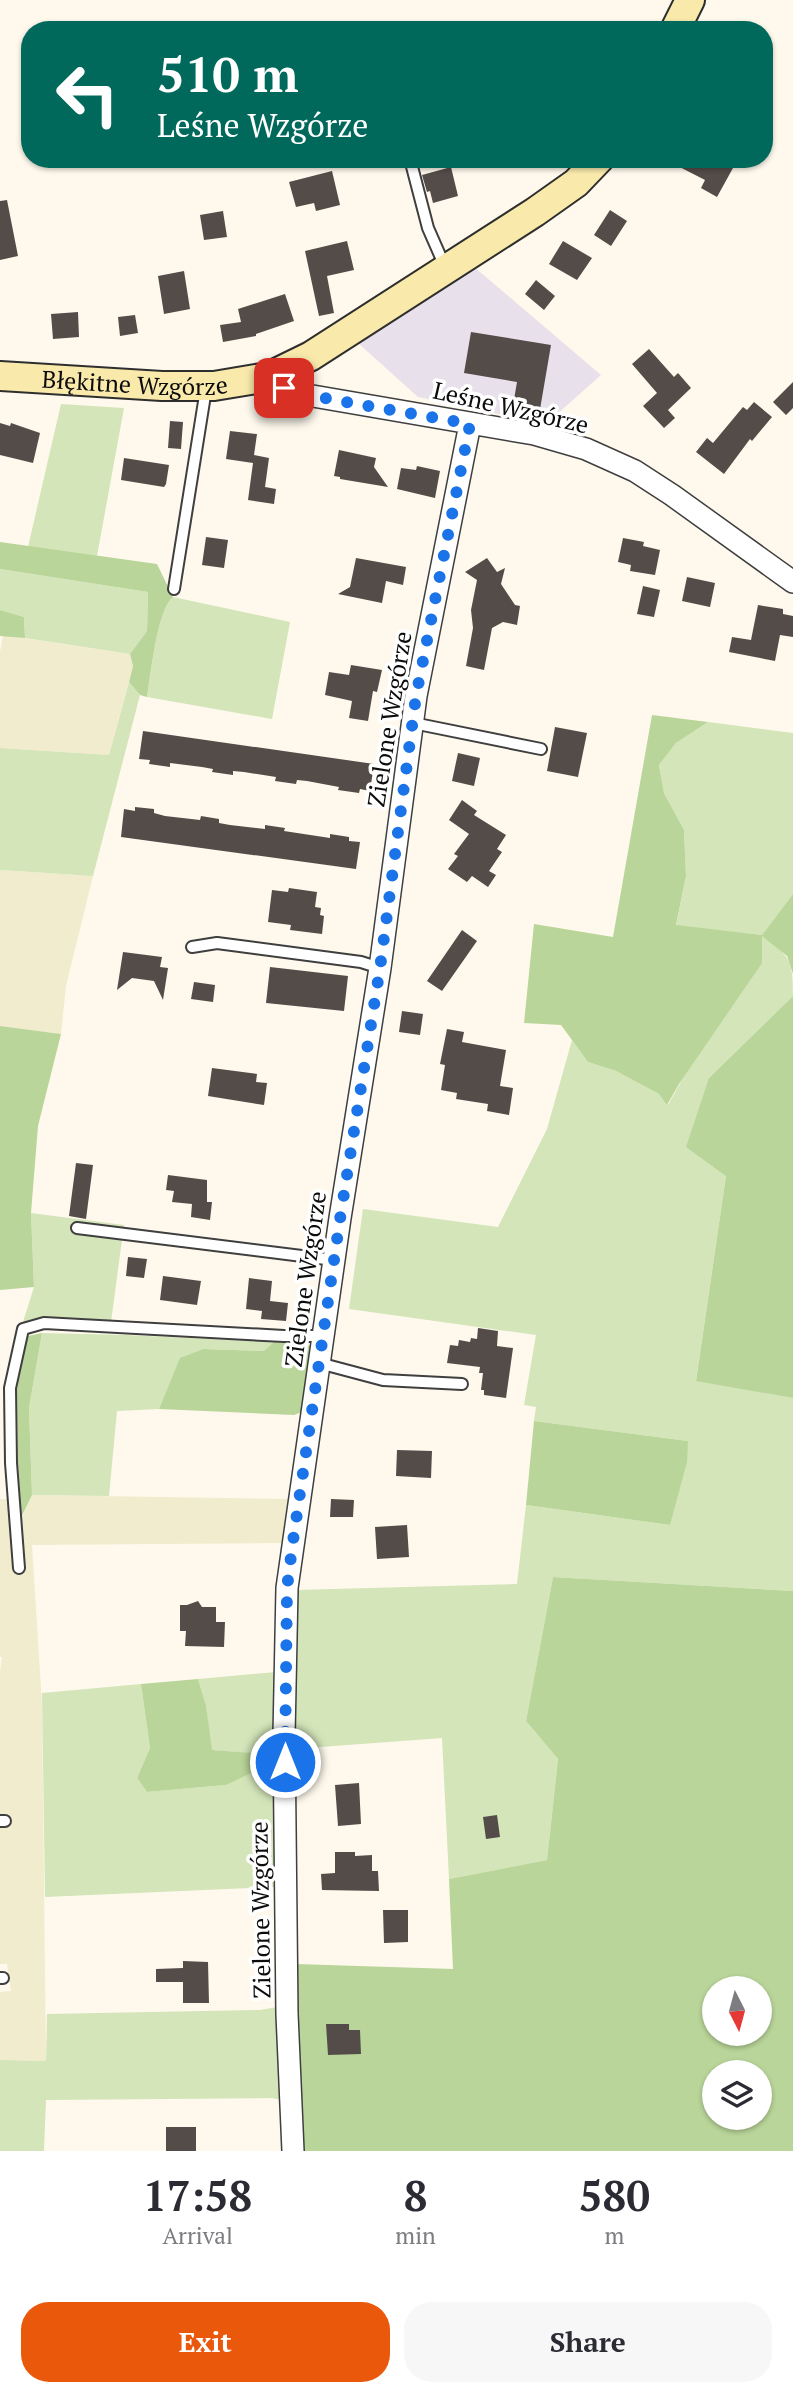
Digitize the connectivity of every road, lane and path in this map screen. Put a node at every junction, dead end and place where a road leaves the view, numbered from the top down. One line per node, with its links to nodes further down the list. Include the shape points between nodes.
1 (690, 0): 2 (street)
2 (679, 21)
3 (412, 168): 5 (lane, via 428,228)
4 (590, 168): 5 (street, Błękitne Wzgórze, via 576,183)
5 (446, 269): 7 (street, Błękitne Wzgórze, via 311,356)
6 (0, 376): 8 (street, Błękitne Wzgórze)
7 (268, 377): 8 (street, Błękitne Wzgórze); 9 (street, Leśne Wzgórze, via 307,395)
8 (206, 386): 11 (lane)
9 (470, 424): 10 (street, Leśne Wzgórze, via 534,434 586,449 635,471); 12 (street, Zielone Wzgórze)
10 (793, 582)
11 (174, 589)
12 (413, 723): 13 (lane); 15 (street, Zielone Wzgórze)
13 (541, 749)
14 (192, 947): 15 (lane, via 218,943)
15 (380, 968): 17 (street, Zielone Wzgórze)
16 (77, 1228): 17 (lane)
17 (334, 1260): 18 (street, Zielone Wzgórze)
18 (322, 1336): 19 (street, Zielone Wzgórze); 21 (lane, via 44,1323 23,1329 10,1388)
19 (319, 1363): 20 (lane, via 383,1380); 22 (street, Zielone Wzgórze, via 287,1588 284,1735)
20 (462, 1384)
21 (19, 1568)
22 (293, 2151)

